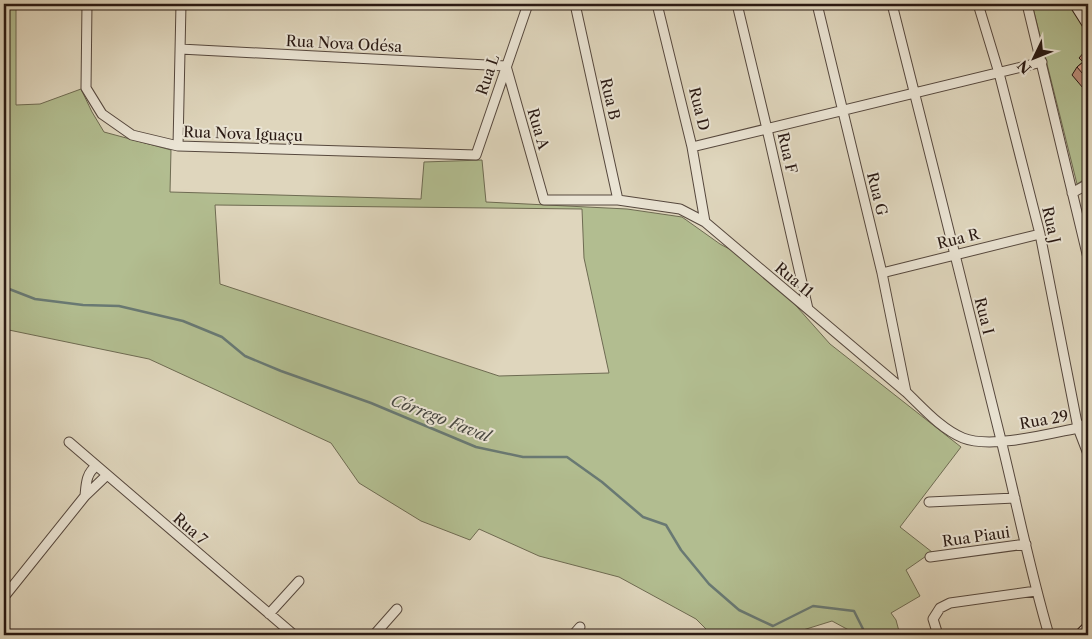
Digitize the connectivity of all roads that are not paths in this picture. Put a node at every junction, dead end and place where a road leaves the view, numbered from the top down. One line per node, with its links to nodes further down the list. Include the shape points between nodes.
1 (87, 4): 20 (street, Rua Nova Iguaçu, via 86,88 102,114 132,134)
2 (182, 4): 13 (street)
3 (528, 4): 15 (street, Rua L)
4 (574, 4): 26 (street, Rua B)
5 (658, 4): 21 (street, Rua D)
6 (736, 4): 19 (street, Rua F)
7 (817, 4): 18 (street, Rua G)
8 (892, 4): 17 (street, Rua I)
9 (978, 4): 16 (street, Rua J)
10 (1027, 4): 14 (street)
11 (1076, 4): 12 (street)
12 (1088, 23)
13 (180, 49): 15 (street, Rua Nova Odésa); 20 (street)
14 (1042, 62): 16 (street); 24 (street)
15 (506, 66): 22 (street, Rua L); 25 (street, Rua A)
16 (999, 73): 17 (street); 28 (street, Rua J)
17 (914, 92): 18 (street); 29 (street, Rua I)
18 (843, 111): 19 (street); 31 (street, Rua G)
19 (768, 129): 21 (street); 32 (street, Rua F)
20 (178, 146): 22 (street, Rua Nova Iguaçu)
21 (692, 148): 27 (street, Rua D)
22 (476, 155)
23 (1088, 184): 24 (street)
24 (1072, 193): 30 (street)
25 (544, 200): 26 (street, Rua 11)
26 (618, 200): 27 (street, Rua 11, via 680,209)
27 (706, 222): 32 (street, Rua 11)
28 (1040, 234): 29 (street, Rua R); 35 (street, Rua J)
29 (955, 254): 31 (street, Rua R); 37 (street, Rua I)
30 (1088, 258)
31 (882, 273): 33 (street, Rua G)
32 (808, 309): 33 (street, Rua 11)
33 (906, 392): 37 (street, Rua 11, via 935,420 963,438)
34 (1088, 422): 35 (street, Rua 29)
35 (1078, 428): 37 (street, Rua 29); 38 (street, Rua J)
36 (69, 442): 39 (street, Rua 7)
37 (1002, 442): 42 (street, Rua I)
38 (1088, 454)
39 (97, 466): 40 (street, Rua 7); 41 (street, via 89,475)
40 (107, 475): 41 (street); 50 (street, Rua 7)
41 (84, 496): 48 (street)
42 (1015, 498): 43 (street); 44 (street, Rua I)
43 (929, 502)
44 (1026, 544): 45 (street, Rua Piaui); 47 (street, Rua I)
45 (930, 557)
46 (299, 582): 50 (street)
47 (1036, 591): 56 (street, via 950,603 940,608 933,619); 57 (street, Rua I)
48 (4, 597)
49 (397, 609): 54 (street)
50 (269, 614): 53 (street, Rua 7)
51 (580, 627): 55 (street)
52 (1088, 628): 58 (street)
53 (294, 635)
54 (374, 635)
55 (572, 635)
56 (938, 635)
57 (1049, 635)
58 (1081, 635)

